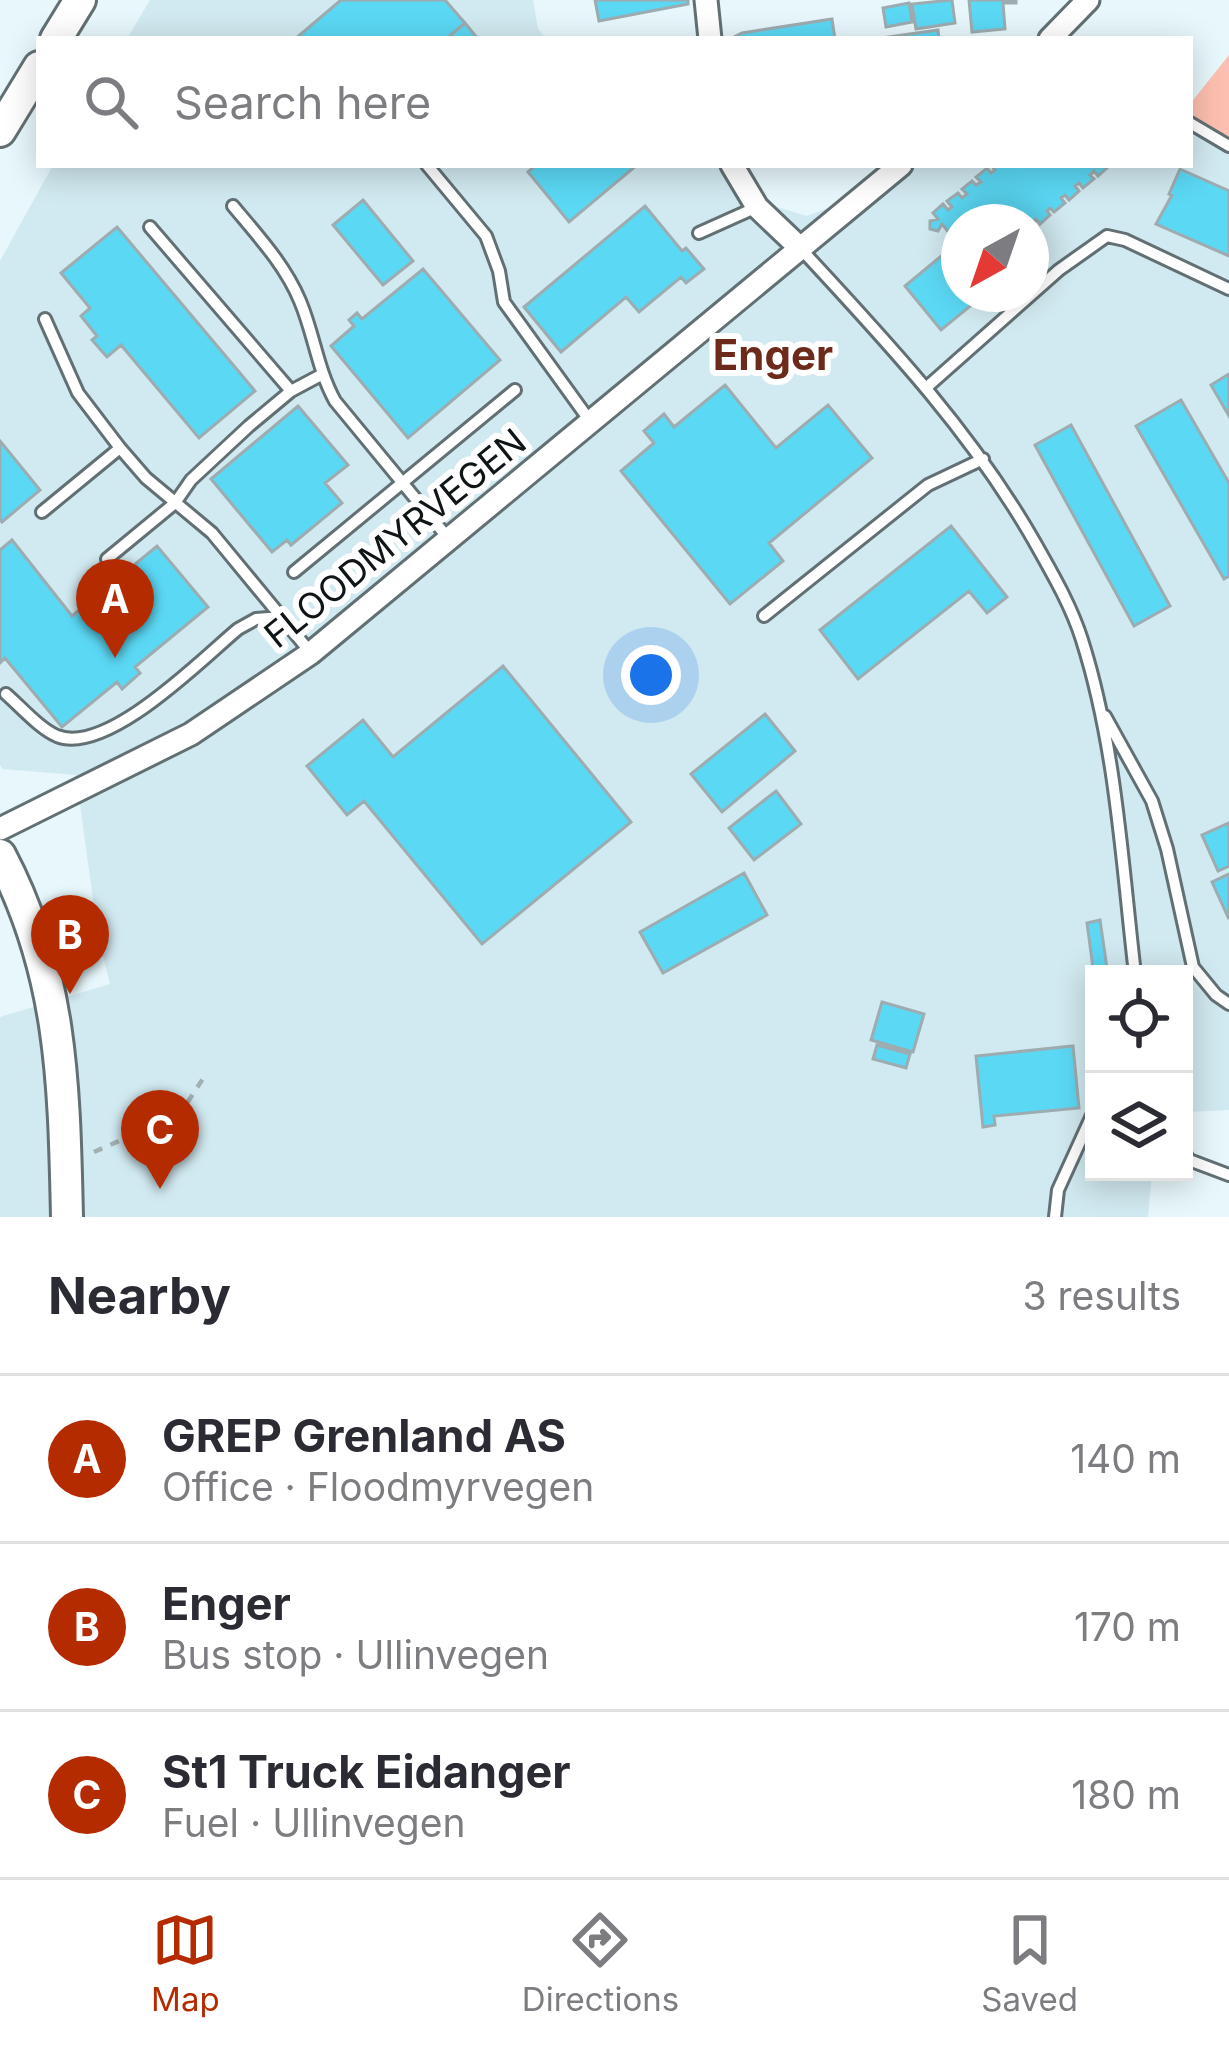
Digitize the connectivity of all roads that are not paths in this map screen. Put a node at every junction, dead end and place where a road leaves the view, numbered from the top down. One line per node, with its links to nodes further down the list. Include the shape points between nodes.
1 (80, 0): 4 (main road)
2 (706, 0): 5 (street)
3 (1088, 0): 6 (street)
4 (58, 36)
5 (710, 36)
6 (1057, 36)
7 (36, 72): 9 (main road)
8 (1193, 125): 10 (lane)
9 (0, 131)
10 (1229, 146)
11 (429, 168): 25 (lane, via 486,236 503,302)
12 (734, 168): 15 (street)
13 (897, 168): 18 (street, FLOODMYRVEGEN)
14 (233, 206): 21 (lane, via 284,269)
15 (757, 207): 17 (lane); 18 (street)
16 (150, 227): 24 (lane)
17 (699, 233)
18 (800, 248): 22 (lane); 25 (street, FLOODMYRVEGEN)
19 (1229, 289): 22 (lane, via 1107,236)
20 (45, 320): 26 (lane, via 78,393)
21 (321, 375): 24 (lane); 28 (lane)
22 (927, 387): 27 (lane)
23 (515, 390): 28 (lane)
24 (291, 391): 29 (lane)
25 (590, 421): 31 (street, FLOODMYRVEGEN)
26 (120, 448): 29 (lane); 30 (lane)
27 (983, 459): 34 (lane, via 928,485); 38 (lane, via 1057,582)
28 (401, 483): 31 (lane); 33 (lane)
29 (175, 503): 32 (lane); 35 (lane, via 212,532)
30 (42, 512)
31 (448, 538): 36 (street, FLOODMYRVEGEN)
32 (107, 559)
33 (294, 572)
34 (764, 616)
35 (282, 617): 36 (lane); 37 (lane, via 238,628 98,734 55,735)
36 (310, 653): 39 (street, FLOODMYRVEGEN, via 190,734)
37 (6, 694)
38 (1098, 702): 41 (lane); 42 (lane, via 1152,801 1193,967)
39 (0, 829)
40 (0, 855): 46 (main road, via 42,955 57,1020)
41 (1134, 965)
42 (1229, 1004)
43 (1085, 1132): 47 (lane)
44 (1193, 1162): 45 (lane)
45 (1229, 1175)
46 (67, 1217)
47 (1054, 1217)

